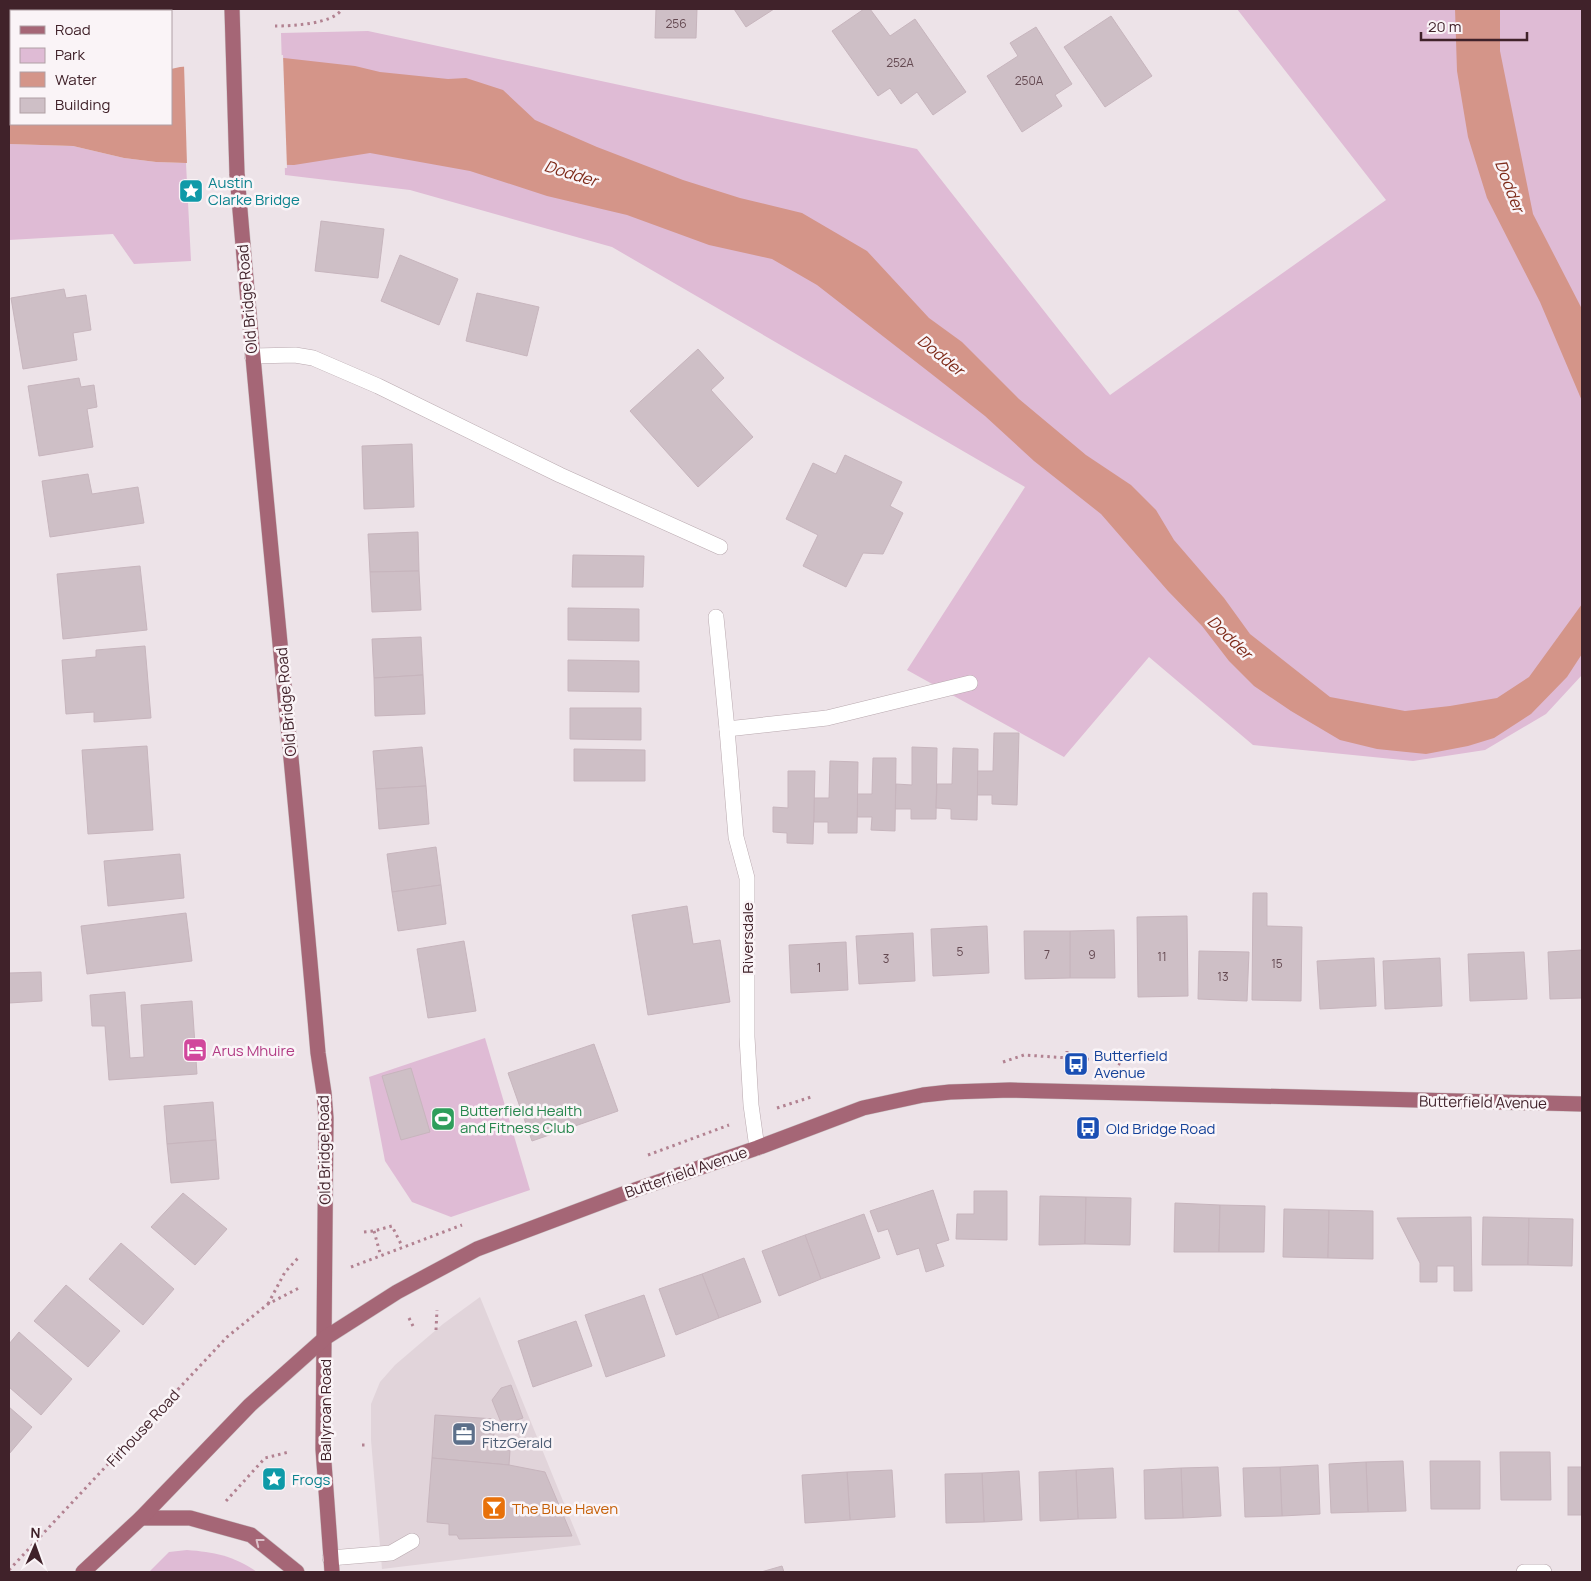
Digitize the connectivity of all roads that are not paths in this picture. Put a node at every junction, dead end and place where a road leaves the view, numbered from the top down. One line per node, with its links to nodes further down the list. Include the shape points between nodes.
1 (232, 9): 2 (main road, Old Bridge Road, bridge, via 237,174)
2 (252, 356): 3 (street, via 312,358); 9 (main road, Old Bridge Road, via 326,1118)
3 (720, 547)
4 (716, 617): 6 (street, Riversdale)
5 (970, 683): 6 (street, via 827,718)
6 (727, 728): 8 (street, Riversdale, via 736,837 747,878 747,1037)
7 (1582, 1104): 8 (main road, Butterfield Avenue, via 1010,1090 950,1092 863,1108)
8 (757, 1148): 9 (main road, Butterfield Avenue, via 477,1249 397,1292)
9 (325, 1338): 10 (main road, via 250,1404); 12 (main road, Ballyroan Road, via 323,1449)
10 (141, 1518): 13 (main road); 14 (main road, one-way to 10, via 251,1535 190,1518)
11 (412, 1541): 12 (street, via 391,1553)
12 (331, 1565)
13 (83, 1572)
14 (297, 1572)
15 (1524, 1572): 16 (street)
16 (1544, 1572)

